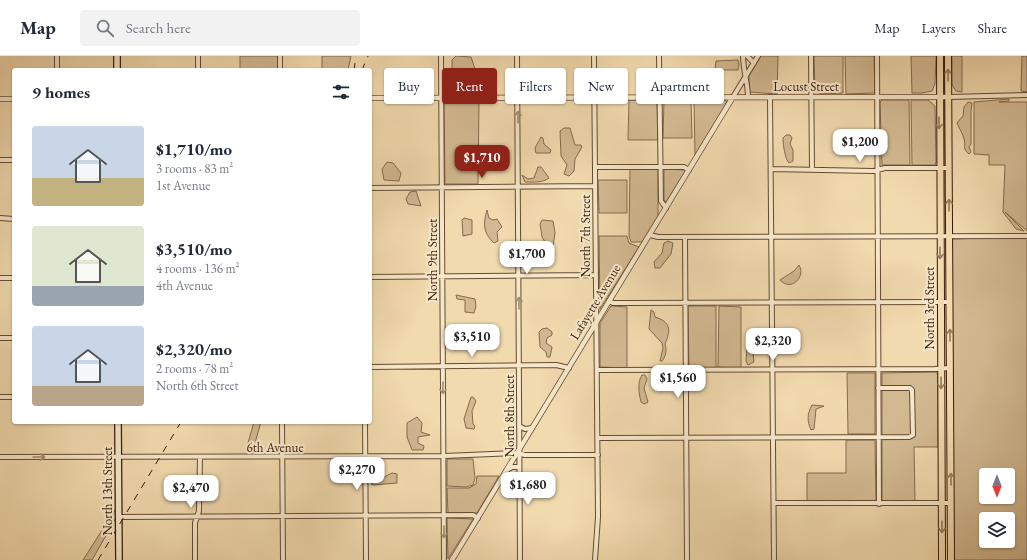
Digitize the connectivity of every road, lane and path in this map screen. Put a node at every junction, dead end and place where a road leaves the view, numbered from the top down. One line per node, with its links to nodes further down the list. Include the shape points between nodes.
1 (57, 56): 17 (street)
2 (117, 56): 18 (main road)
3 (198, 56): 19 (street)
4 (280, 56): 20 (street)
5 (441, 56): 27 (street, North 9th Street)
6 (517, 56): 21 (street, North 8th Street)
7 (594, 56): 22 (street, North 7th Street)
8 (659, 56): 23 (street)
9 (743, 56): 24 (street)
10 (747, 56): 16 (street)
11 (758, 56): 16 (street, Lafayette Avenue)
12 (811, 56): 33 (street)
13 (877, 56): 26 (street)
14 (940, 56): 34 (highway, North 3rd Street)
15 (948, 56): 35 (highway, North 3rd Street, one-way to 15)
16 (754, 63): 24 (street, Lafayette Avenue)
17 (57, 68)
18 (117, 68)
19 (198, 68)
20 (280, 68)
21 (517, 68)
22 (594, 68)
23 (659, 68)
24 (746, 77): 30 (street, Lafayette Avenue); 31 (street)
25 (1027, 95): 35 (street, Locust Street)
26 (877, 96): 33 (street, Locust Street); 34 (street, Locust Street); 51 (street)
27 (441, 97): 28 (street, Locust Street); 36 (street, Locust Street); 54 (street, North 9th Street)
28 (505, 97)
29 (724, 97): 30 (street, Locust Street)
30 (733, 97): 31 (street, Locust Street); 49 (street, Lafayette Avenue)
31 (748, 97): 32 (street, Locust Street)
32 (770, 97): 33 (street, Locust Street); 48 (street)
33 (812, 97): 50 (street)
34 (939, 97): 35 (street, Locust Street); 46 (highway, North 3rd Street, one-way to 46)
35 (948, 97): 47 (highway, North 3rd Street)
36 (372, 98)
37 (0, 99): 38 (street)
38 (12, 99)
39 (518, 104): 52 (street, North 8th Street, one-way to 39)
40 (594, 104): 44 (street, North 7th Street)
41 (660, 104): 45 (street)
42 (0, 160): 43 (street)
43 (12, 160)
44 (595, 167): 45 (street); 53 (street, North 7th Street)
45 (660, 167): 49 (street, via 684,167); 56 (street, via 661,201)
46 (939, 168): 47 (street); 51 (street); 61 (highway, North 3rd Street)
47 (948, 168): 60 (highway, North 3rd Street, one-way to 47)
48 (771, 169): 50 (street); 64 (street)
49 (689, 170): 56 (street, Lafayette Avenue)
50 (812, 170): 51 (street)
51 (878, 170): 65 (street)
52 (518, 186): 53 (street); 54 (street); 67 (street, North 8th Street)
53 (595, 186): 66 (street, North 7th Street)
54 (442, 187): 55 (street); 69 (street, North 9th Street)
55 (372, 188)
56 (666, 208): 59 (street, Lafayette Avenue)
57 (0, 218): 58 (street)
58 (12, 218)
59 (650, 235): 63 (street); 72 (street, Lafayette Avenue)
60 (949, 235): 61 (street); 62 (street); 73 (highway, North 3rd Street)
61 (940, 236): 65 (street); 77 (highway, North 3rd Street, one-way to 77)
62 (1027, 236)
63 (684, 237): 64 (street); 74 (street)
64 (771, 237): 65 (street); 75 (street)
65 (877, 237): 76 (street)
66 (596, 275): 67 (street); 78 (street, North 7th Street)
67 (519, 276): 69 (street); 81 (street, North 8th Street, one-way to 67)
68 (372, 277): 69 (street)
69 (442, 277): 82 (street, North 9th Street)
70 (0, 278): 71 (street)
71 (12, 278)
72 (609, 301): 74 (street); 78 (street, Lafayette Avenue)
73 (949, 302): 77 (street); 85 (highway, North 3rd Street, one-way to 73)
74 (685, 303): 75 (street); 88 (street)
75 (772, 303): 76 (street); 89 (street)
76 (878, 303): 77 (street); 90 (street)
77 (940, 303): 86 (highway, North 3rd Street)
78 (596, 321): 84 (street, Lafayette Avenue); 87 (street, North 7th Street)
79 (0, 338): 80 (street)
80 (12, 338)
81 (519, 365): 82 (street); 84 (street, via 564,365); 97 (street, North 8th Street)
82 (443, 366): 83 (street); 107 (street, North 9th Street, one-way to 107)
83 (372, 367)
84 (568, 368): 98 (street, Lafayette Avenue)
85 (950, 368): 86 (street); 115 (highway, North 3rd Street, one-way to 85)
86 (941, 369): 90 (street); 114 (highway, North 3rd Street, one-way to 114)
87 (597, 370): 88 (street); 101 (street, North 7th Street)
88 (686, 370): 89 (street); 102 (street)
89 (773, 370): 90 (street); 99 (street)
90 (878, 370): 91 (street)
91 (878, 388): 100 (street); 100 (street, via 912,390 913,432 909,437)
92 (0, 397): 93 (street)
93 (12, 397)
94 (118, 424): 109 (main road, North 13th Street)
95 (282, 424): 105 (street)
96 (365, 424): 106 (street)
97 (519, 426): 98 (street, via 525,429); 103 (street, North 8th Street)
98 (532, 428): 103 (street, Lafayette Avenue)
99 (773, 437): 100 (street); 102 (street); 113 (street)
100 (879, 437): 116 (street)
101 (598, 438): 102 (street); 104 (street, North 7th Street)
102 (686, 438): 131 (street)
103 (518, 454): 104 (street, 6th Avenue); 107 (street, 6th Avenue); 111 (street, North 8th Street); 112 (street, Lafayette Avenue)
104 (598, 455): 130 (street, North 7th Street)
105 (282, 456): 106 (street, 6th Avenue); 110 (street, 6th Avenue); 117 (street)
106 (365, 456): 107 (street, 6th Avenue); 118 (street)
107 (444, 456): 119 (street, North 9th Street)
108 (0, 457): 109 (street, 6th Avenue, one-way to 109)
109 (118, 457): 110 (street, 6th Avenue); 120 (main road, North 13th Street)
110 (200, 457): 121 (street)
111 (519, 467): 112 (street, via 512,467); 129 (street, North 8th Street)
112 (506, 472): 122 (street, Lafayette Avenue)
113 (774, 503): 116 (street); 132 (street)
114 (942, 503): 115 (street); 116 (street); 133 (highway, North 3rd Street, one-way to 133)
115 (951, 503): 134 (highway, North 3rd Street)
116 (879, 504)
117 (283, 516): 118 (street); 121 (street); 125 (street)
118 (366, 516): 119 (street); 126 (street)
119 (444, 516): 122 (street); 127 (street, North 9th Street, one-way to 127)
120 (118, 517): 121 (street); 123 (main road, North 13th Street)
121 (197, 517): 124 (street)
122 (478, 518): 128 (street, Lafayette Avenue)
123 (119, 560)
124 (195, 560)
125 (283, 560)
126 (366, 560)
127 (444, 560)
128 (452, 560)
129 (520, 560)
130 (595, 560)
131 (687, 560)
132 (774, 560)
133 (942, 560)
134 (951, 560)

